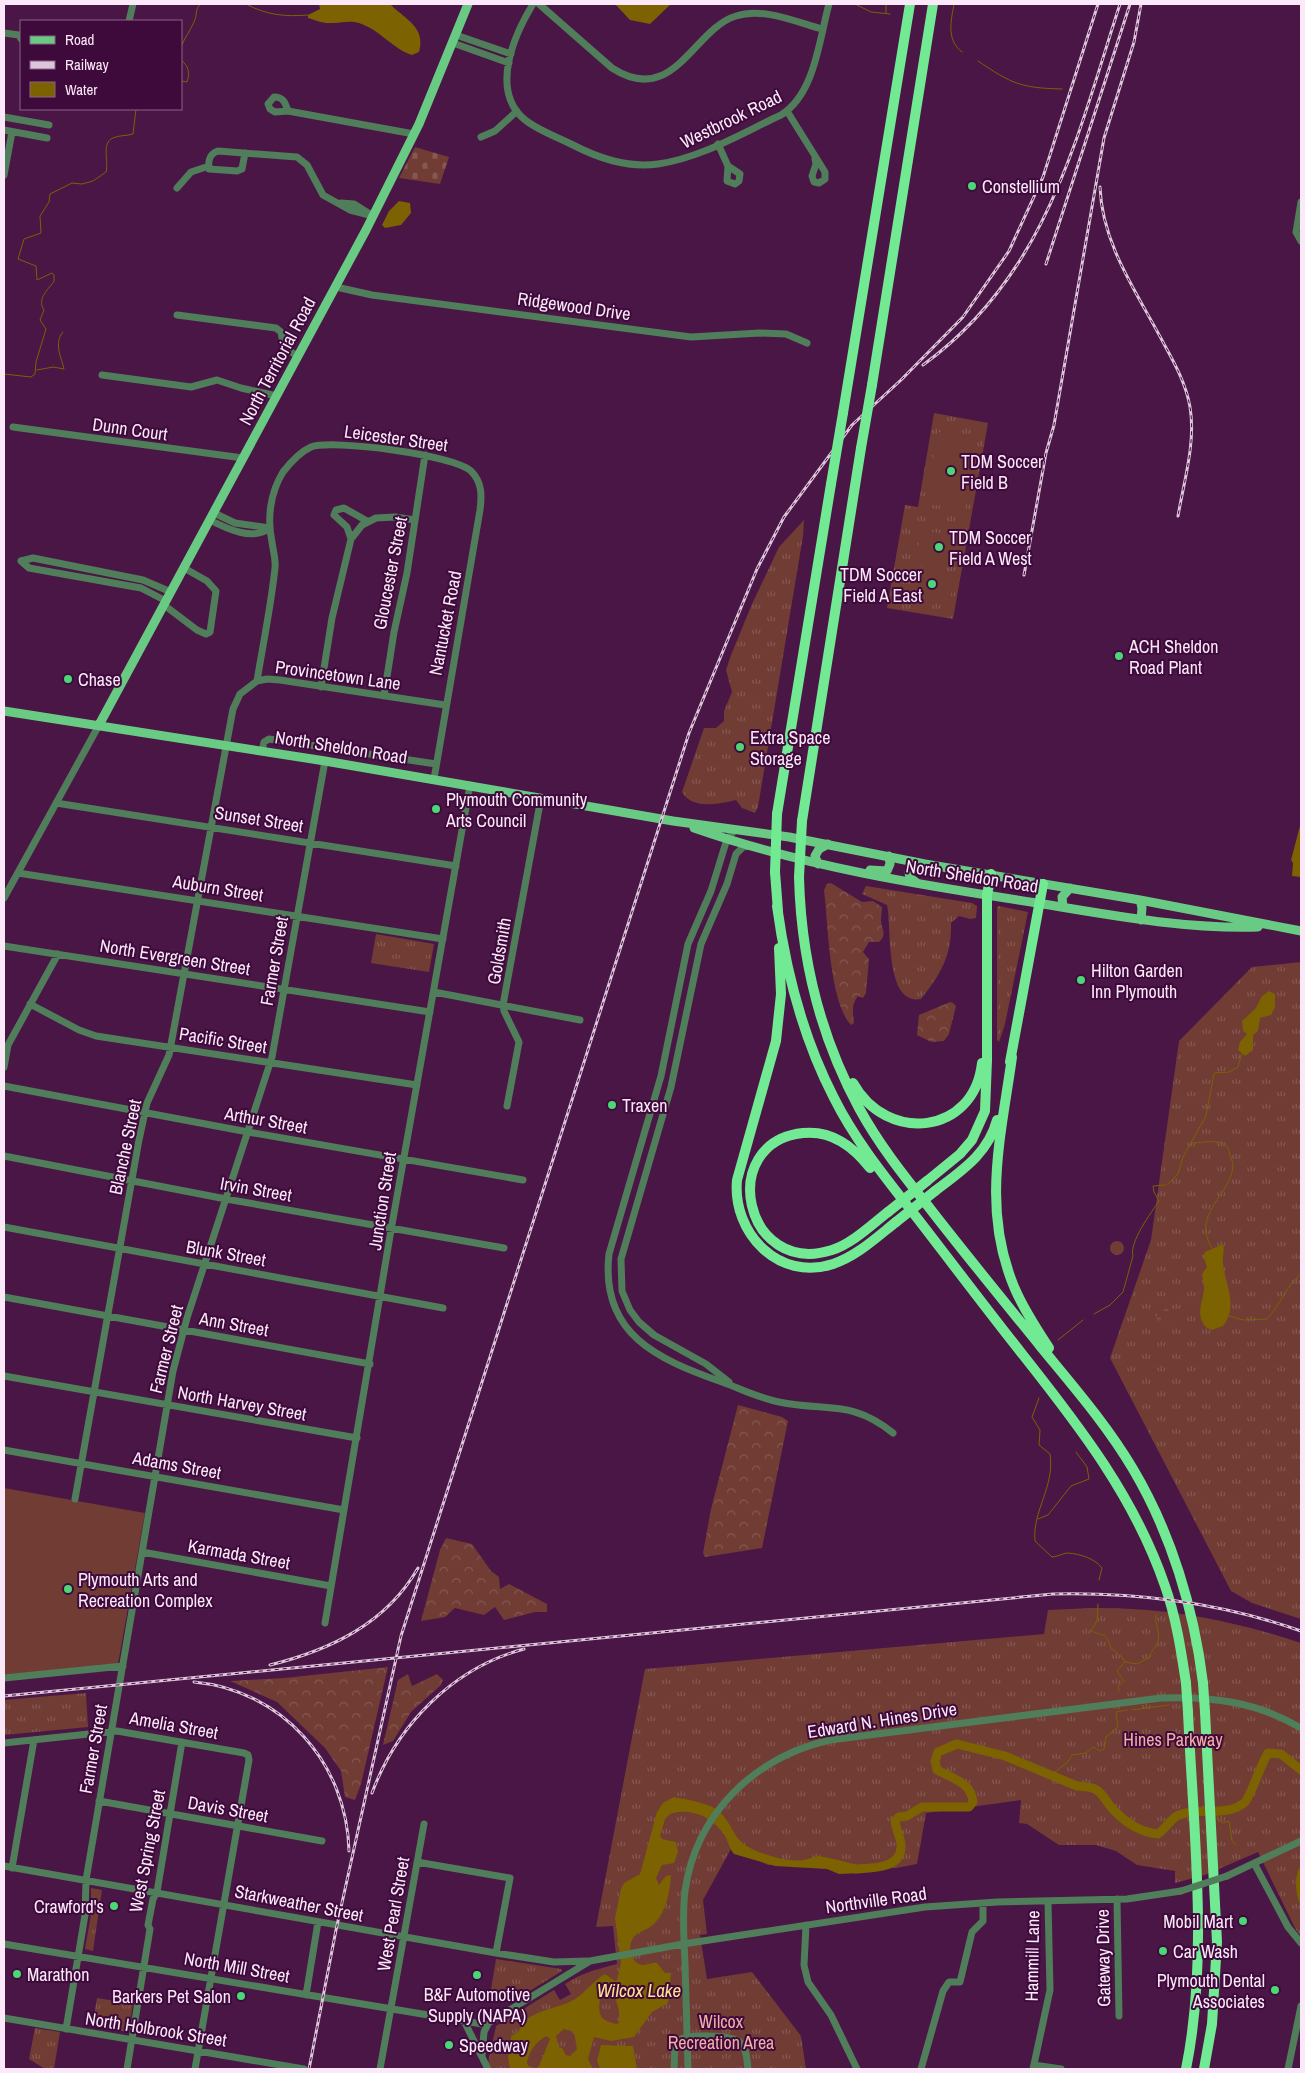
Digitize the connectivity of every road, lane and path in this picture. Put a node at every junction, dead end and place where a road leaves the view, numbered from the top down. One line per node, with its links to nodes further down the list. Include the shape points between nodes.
1 (133, 4): 8 (street)
2 (468, 4): 12 (main road, North Territorial Road)
3 (533, 4): 13 (street)
4 (539, 4): 9 (street, via 612,68 638,78 656,77 673,70 722,23 735,16 762,14)
5 (829, 4): 9 (street, Westbrook Road)
6 (910, 4): 94 (highway, bridge, via 778,814)
7 (934, 4): 114 (highway, bridge, via 802,821 799,877 805,954)
8 (129, 20)
9 (822, 29): 16 (street, Westbrook Road, via 806,88)
10 (4, 33): 11 (street)
11 (20, 36)
12 (454, 39): 13 (street); 14 (street); 22 (main road, North Territorial Road)
13 (511, 54): 14 (street)
14 (509, 63): 17 (street, via 507,88)
15 (288, 111): 22 (street)
16 (787, 111): 25 (street, Westbrook Road); 27 (street)
17 (517, 112): 23 (street, via 495,131); 25 (street, Westbrook Road, via 532,124 576,146 622,163 671,162)
18 (4, 117): 19 (street)
19 (49, 125)
20 (4, 130): 21 (street)
21 (12, 132): 24 (street); 30 (street)
22 (414, 134): 33 (main road, North Territorial Road)
23 (481, 137)
24 (47, 138)
25 (718, 144): 29 (street)
26 (245, 154): 28 (street, via 218,151 209,159); 28 (street, via 242,169 236,171 214,171); 33 (street, via 297,157 308,165 321,193 360,215)
27 (815, 158)
28 (209, 166): 31 (street, via 191,172)
29 (728, 166)
30 (4, 175)
31 (177, 188)
32 (1301, 202): 34 (street, via 1297,229)
33 (373, 216): 35 (main road, North Territorial Road)
34 (1300, 240)
35 (336, 287): 37 (street, Ridgewood Drive, via 372,295 691,337 786,334); 38 (main road, North Territorial Road)
36 (177, 315): 38 (street, via 276,328 281,332 284,348)
37 (806, 343)
38 (298, 356): 40 (main road, North Territorial Road)
39 (102, 375): 40 (street, via 191,386 218,380)
40 (277, 396): 43 (main road, North Territorial Road)
41 (13, 427): 43 (street, Dunn Court)
42 (425, 455): 44 (street, Leicester Street, via 451,460); 46 (street, Gloucester Street); 48 (street, Leicester Street, via 330,444 311,448 295,458 282,474 272,500)
43 (243, 458): 45 (main road, North Territorial Road)
44 (474, 474): 60 (street, Nantucket Road, via 481,488 480,510)
45 (212, 516): 48 (street); 50 (main road, North Territorial Road)
46 (415, 520): 47 (street, via 386,517); 59 (street, Gloucester Street)
47 (368, 521): 49 (street); 49 (street, via 344,508 336,510 334,515 345,524)
48 (270, 528): 57 (street, via 275,568)
49 (351, 538): 58 (street, via 332,618)
50 (184, 568): 55 (main road, North Territorial Road); 56 (street, via 207,581 216,591 210,632 206,634 197,630)
51 (93, 570): 52 (street); 53 (street); 53 (street, via 33,558 21,561 29,568)
52 (129, 577): 54 (street); 55 (street)
53 (91, 579): 54 (street)
54 (127, 586): 56 (street, via 141,588)
55 (171, 592): 56 (main road, North Territorial Road)
56 (164, 605): 62 (main road, North Territorial Road)
57 (257, 681): 58 (street, Provincetown Lane, via 280,680); 63 (street, Blanche Street, via 236,701)
58 (321, 687): 59 (street, Provincetown Lane)
59 (384, 696): 60 (street, Provincetown Lane)
60 (445, 705): 66 (street, Nantucket Road)
61 (4, 712): 62 (main road, North Sheldon Road)
62 (99, 725): 63 (main road, North Sheldon Road); 70 (street)
63 (226, 745): 64 (main road, North Sheldon Road); 72 (street, Blanche Street)
64 (262, 750): 65 (main road, North Sheldon Road); 66 (street, via 264,742 269,739)
65 (325, 761): 67 (main road, North Sheldon Road); 75 (street, Farmer Street)
66 (436, 764): 67 (street, Nantucket Road)
67 (434, 779): 68 (main road, North Sheldon Road)
68 (470, 785): 69 (main road, North Sheldon Road); 81 (street, Junction Street)
69 (541, 798): 71 (main road, North Sheldon Road); 110 (street, Goldsmith)
70 (56, 803): 72 (street, Sunset Street); 83 (street)
71 (672, 821): 73 (main road, North Sheldon Road); 74 (main road, North Sheldon Road)
72 (211, 827): 75 (street, Sunset Street); 90 (street, Blanche Street)
73 (735, 830): 74 (street); 76 (main road, North Sheldon Road)
74 (727, 839): 77 (main road, North Sheldon Road); 92 (street)
75 (311, 843): 81 (street, Sunset Street); 97 (street, Farmer Street)
76 (828, 844): 78 (main road, North Sheldon Road); 79 (main road, via 816,852)
77 (752, 846): 79 (main road, North Sheldon Road); 96 (street, via 736,854)
78 (889, 856): 80 (main road, North Sheldon Road); 82 (main road, via 887,871 842,865)
79 (818, 864): 82 (main road, North Sheldon Road)
80 (925, 864): 84 (main road, North Sheldon Road); 86 (main road, via 915,866 909,872 910,878)
81 (456, 866): 101 (street, Junction Street)
82 (832, 867): 86 (main road, North Sheldon Road)
83 (18, 872): 89 (street); 90 (street, Auburn Street)
84 (991, 874): 85 (main road, North Sheldon Road); 88 (highway)
85 (1043, 884): 87 (main road, North Sheldon Road); 93 (highway)
86 (922, 886): 88 (main road, North Sheldon Road)
87 (1070, 888): 91 (main road, North Sheldon Road); 95 (main road, via 1062,897)
88 (988, 895): 93 (main road, North Sheldon Road); 111 (highway)
89 (4, 898)
90 (198, 900): 97 (street, Auburn Street); 104 (street, Blanche Street)
91 (1140, 900): 98 (main road); 99 (main road, North Sheldon Road)
92 (705, 904): 96 (street); 106 (street, via 688,944)
93 (1040, 904): 95 (main road, North Sheldon Road); 116 (highway)
94 (777, 906): 116 (highway, bridge, via 781,994 779,1024 736,1194 740,1216 750,1237 766,1253 781,1262 807,1268 843,1260 935,1192 971,1163 989,1140 997,1122); 133 (highway, via 787,965 800,1014 834,1099 873,1162)
95 (1063, 907): 98 (main road, North Sheldon Road)
96 (717, 909): 108 (street, via 701,944)
97 (298, 916): 101 (street, Auburn Street); 105 (street, Farmer Street)
98 (1140, 920): 99 (main road, North Sheldon Road, via 1240,928)
99 (1273, 927): 100 (main road, North Sheldon Road)
100 (1301, 931)
101 (443, 939): 107 (street, Junction Street)
102 (4, 946): 103 (street, North Evergreen Street)
103 (58, 954): 104 (street, North Evergreen Street); 109 (street)
104 (184, 974): 105 (street, North Evergreen Street); 115 (street, Blanche Street)
105 (285, 989): 112 (street, North Evergreen Street); 117 (street, Farmer Street)
106 (678, 989): 108 (street); 119 (street)
107 (434, 992): 110 (street); 112 (street, Junction Street)
108 (690, 992): 120 (street)
109 (30, 1004): 115 (street, Pacific Street, via 87,1034); 118 (street, via 8,1045)
110 (503, 1005): 113 (street); 123 (street, Goldsmith, via 519,1042)
111 (987, 1010): 114 (highway, via 982,1066 973,1093 952,1113 926,1124 897,1122 871,1107 856,1089); 133 (highway, bridge, via 987,1091 983,1117 972,1140 960,1154 927,1181 888,1212 847,1243 816,1254 796,1252 778,1244 759,1226 751,1208 750,1182 760,1158 780,1140 798,1134 826,1134 857,1152 893,1197)
112 (430, 1012): 121 (street, Junction Street)
113 (580, 1020)
114 (828, 1037): 152 (highway, via 859,1108 893,1161)
115 (171, 1047): 117 (street, Pacific Street); 124 (street, Blanche Street)
116 (1012, 1057): 152 (highway, via 995,1173 998,1232 1008,1272 1024,1308)
117 (271, 1062): 121 (street, Pacific Street); 125 (street, Farmer Street)
118 (4, 1067)
119 (661, 1076): 120 (street); 127 (street)
120 (673, 1079): 129 (street)
121 (417, 1085): 128 (street, Junction Street)
122 (4, 1086): 124 (street, Arthur Street)
123 (507, 1106)
124 (145, 1112): 125 (street, Arthur Street); 130 (street, Blanche Street)
125 (248, 1132): 128 (street, Arthur Street); 132 (street, Farmer Street)
126 (4, 1156): 130 (street, Irvin Street)
127 (638, 1157): 129 (street); 139 (street)
128 (404, 1159): 131 (street, Arthur Street); 135 (street, Junction Street)
129 (650, 1161): 140 (street)
130 (132, 1180): 132 (street, Irvin Street); 137 (street, Blanche Street)
131 (523, 1180)
132 (226, 1199): 135 (street, Irvin Street); 138 (street, Farmer Street)
133 (922, 1225): 222 (highway, bridge, via 1080,1427 1120,1487 1165,1586 1186,1683 1194,1822 1198,1968 1194,2023)
134 (4, 1227): 137 (street, Blunk Street)
135 (392, 1227): 136 (street, Irvin Street); 142 (street, Junction Street)
136 (504, 1248)
137 (120, 1249): 138 (street, Blunk Street); 144 (street, Blanche Street)
138 (205, 1264): 142 (street, Blunk Street); 145 (street, Farmer Street)
139 (608, 1264): 140 (street); 148 (street, via 612,1301 623,1323 644,1346)
140 (621, 1265): 146 (street, via 622,1291 634,1315 654,1335)
141 (4, 1296): 144 (street, Ann Street)
142 (382, 1297): 143 (street, Blunk Street); 147 (street, Junction Street)
143 (443, 1308)
144 (108, 1316): 145 (street, Ann Street); 151 (street, Blanche Street)
145 (184, 1330): 147 (street, Ann Street); 153 (street, Farmer Street)
146 (683, 1353): 148 (street); 150 (street, via 706,1364)
147 (370, 1364): 155 (street, Junction Street)
148 (676, 1366): 150 (street)
149 (4, 1376): 151 (street, North Harvey Street)
150 (735, 1386): 154 (street, via 778,1402 863,1413)
151 (94, 1392): 153 (street, North Harvey Street); 157 (street, Blanche Street)
152 (1078, 1393): 223 (highway, bridge, via 1133,1468 1166,1539 1188,1608 1203,1683 1216,1971)
153 (168, 1405): 155 (street, North Harvey Street); 158 (street, Farmer Street)
154 (893, 1433)
155 (357, 1438): 160 (street, Junction Street)
156 (4, 1450): 157 (street, Adams Street)
157 (82, 1463): 158 (street, Adams Street); 159 (street, Blanche Street)
158 (155, 1476): 160 (street, Adams Street); 161 (street, Farmer Street)
159 (75, 1499)
160 (344, 1510): 162 (street, Junction Street)
161 (142, 1552): 162 (street, Karmada Street); 164 (street, Farmer Street)
162 (331, 1586): 163 (street, Junction Street)
163 (325, 1623)
164 (122, 1666): 165 (street); 167 (street, Farmer Street)
165 (4, 1678)
166 (1301, 1728): 192 (street, Edward N. Hines Drive, via 1245,1704 1214,1698 1177,1697 830,1740 806,1746 777,1758 741,1786 709,1825 698,1845 688,1877)
167 (112, 1732): 168 (street, Amelia Street); 170 (street, Amelia Street); 171 (street, Farmer Street)
168 (34, 1740): 169 (street, Amelia Street); 180 (street)
169 (4, 1742)
170 (182, 1742): 172 (street, West Spring Street); 174 (street, Amelia Street, via 248,1756)
171 (100, 1801): 172 (street, Davis Street); 181 (street, Farmer Street)
172 (170, 1813): 174 (street, Davis Street); 182 (street, West Spring Street)
173 (424, 1824): 177 (street, West Pearl Street)
174 (237, 1825): 176 (street, Davis Street); 186 (street)
175 (1301, 1841): 178 (street, Northville Road)
176 (322, 1842)
177 (417, 1862): 189 (street, West Pearl Street); 193 (street, via 510,1878)
178 (1254, 1863): 183 (street, Northville Road, bridge, via 1181,1891); 190 (street, via 1288,1927)
179 (4, 1866): 180 (street, Starkweather Street)
180 (12, 1868): 181 (street, Starkweather Street)
181 (86, 1880): 182 (street, Starkweather Street); 194 (street, Farmer Street)
182 (157, 1892): 186 (street, Starkweather Street); 196 (street, West Spring Street, via 151,1908)
183 (1117, 1900): 184 (street, Northville Road); 201 (street, Gateway Drive)
184 (1048, 1901): 185 (street, Northville Road); 210 (street, Hammill Lane, via 1050,1990)
185 (983, 1903): 188 (street, Northville Road, via 925,1907); 220 (street, via 983,1921 972,1932 960,1982 949,1982 943,1992)
186 (223, 1904): 187 (street, Starkweather Street); 197 (street)
187 (318, 1922): 189 (street, Starkweather Street); 198 (street)
188 (806, 1925): 192 (street, Northville Road); 219 (street, via 804,1965 808,1982 834,2022)
189 (404, 1937): 193 (street, Starkweather Street); 200 (street, West Pearl Street)
190 (1301, 1943)
191 (4, 1944): 194 (street, North Mill Street)
192 (683, 1944): 195 (street, Northville Road); 206 (street, Edward N. Hines Drive)
193 (496, 1953): 195 (street, Starkweather Street, via 554,1962)
194 (78, 1955): 196 (street, North Mill Street); 205 (street, Farmer Street)
195 (590, 1961): 204 (street, Northville Road)
196 (143, 1966): 197 (street, North Mill Street); 207 (street, West Spring Street)
197 (211, 1977): 198 (street, North Mill Street); 208 (street)
198 (306, 1995): 200 (street, North Mill Street)
199 (1301, 2006): 224 (street)
200 (391, 2008): 203 (street, North Mill Street); 214 (street, West Pearl Street)
201 (1118, 2016)
202 (4, 2018): 205 (street, North Holbrook Street)
203 (464, 2021): 204 (street); 209 (street)
204 (490, 2022): 209 (street, via 484,2032)
205 (66, 2029): 207 (street, North Holbrook Street)
206 (687, 2037): 216 (street, via 678,2039 674,2045); 217 (street, Edward N. Hines Drive); 218 (street, via 737,2040 745,2050)
207 (132, 2040): 208 (street, North Holbrook Street); 211 (street, West Spring Street)
208 (198, 2051): 212 (street); 213 (street, North Holbrook Street)
209 (482, 2056): 215 (street)
210 (1034, 2067): 221 (street)
211 (127, 2069)
212 (195, 2069)
213 (304, 2069)
214 (380, 2069)
215 (488, 2069)
216 (674, 2069)
217 (688, 2069)
218 (748, 2069)
219 (857, 2069)
220 (921, 2069)
221 (1061, 2069)
222 (1186, 2069)
223 (1204, 2069)
224 (1288, 2069)

